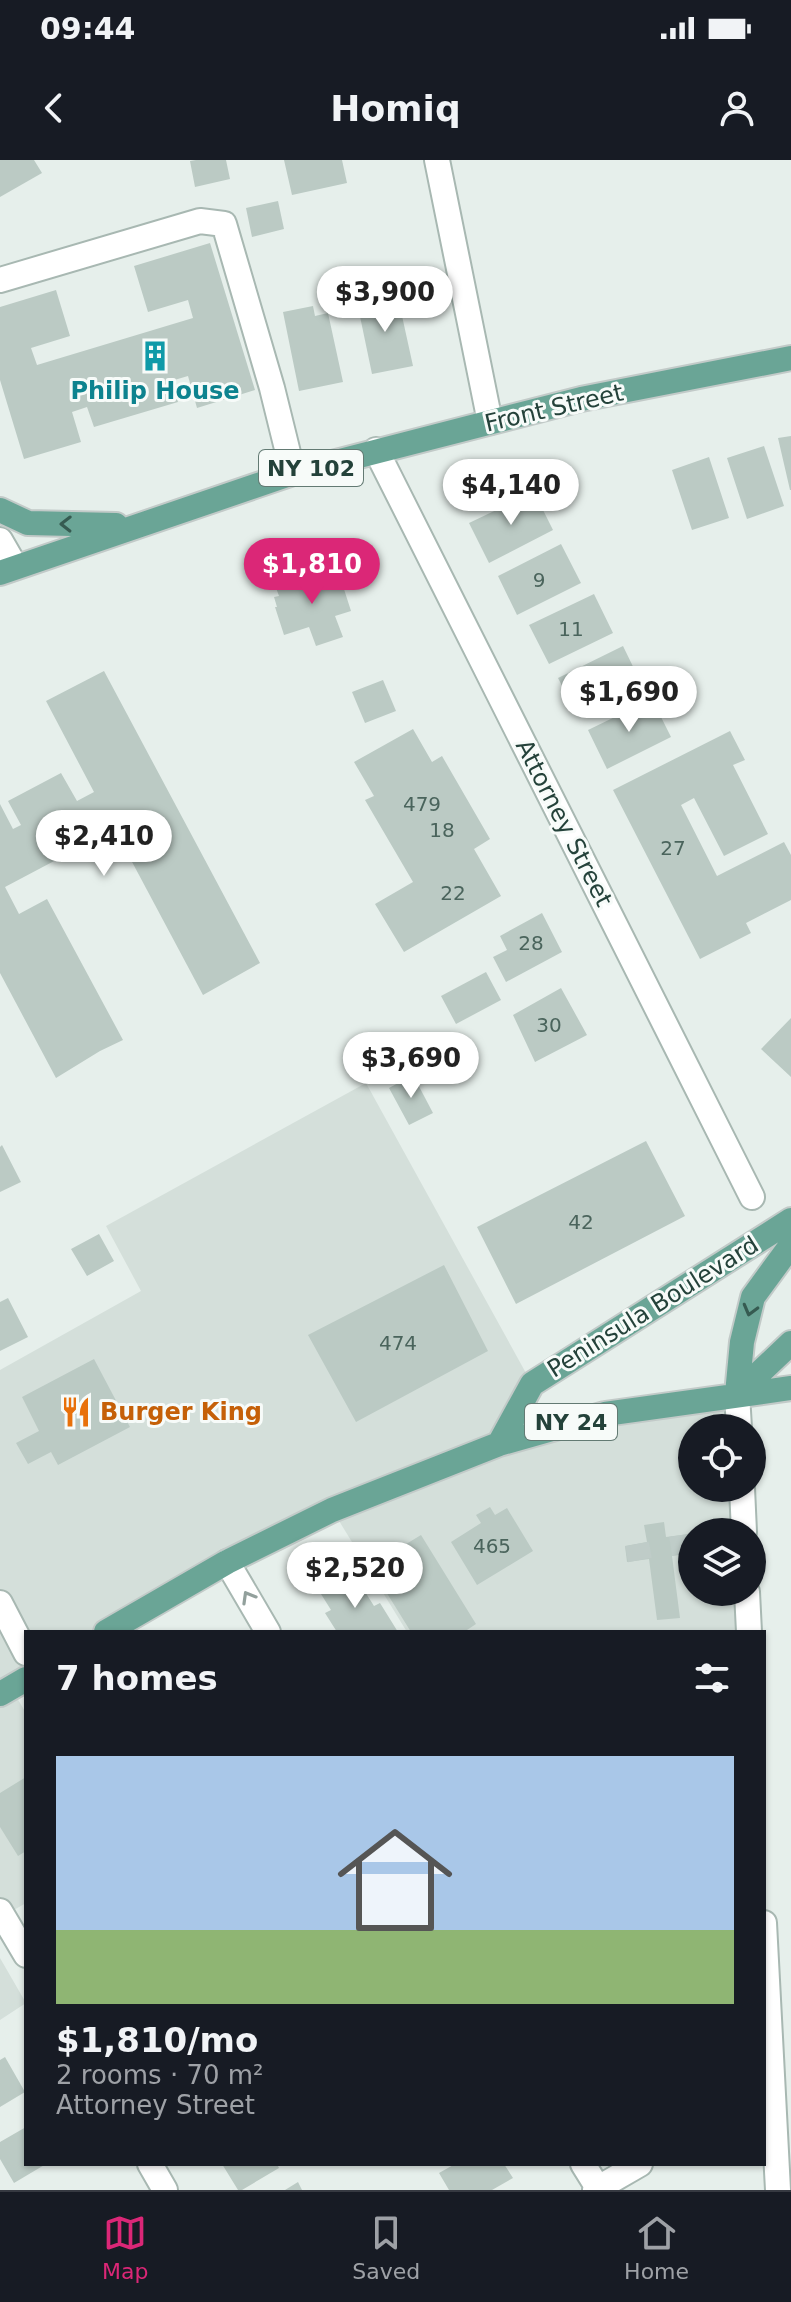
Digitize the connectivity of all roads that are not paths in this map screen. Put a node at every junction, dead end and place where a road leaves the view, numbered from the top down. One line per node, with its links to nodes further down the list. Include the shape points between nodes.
1 (437, 160): 4 (street)
2 (0, 280): 6 (street, via 200,221 224,224)
3 (791, 358): 4 (main road, Front Street / NY 102)
4 (490, 422): 5 (main road, Front Street / NY 102)
5 (376, 450): 6 (main road, Front Street / NY 102); 11 (street, Attorney Street)
6 (293, 473): 8 (main road, Front Street / NY 102)
7 (0, 510): 8 (main road, one-way to 7, via 28,523)
8 (135, 525): 10 (main road, Front Street / NY 102)
9 (0, 540): 10 (street)
10 (8, 569)
11 (752, 1197)
12 (791, 1220): 18 (main road, Peninsula Boulevard, via 532,1384)
13 (791, 1245): 16 (main road, Peninsula Boulevard, one-way to 16, via 753,1297)
14 (791, 1343): 16 (main road)
15 (791, 1388): 16 (main road, NY 24)
16 (737, 1394): 17 (street); 18 (main road, NY 24, via 605,1414)
17 (738, 1414)
18 (499, 1444): 19 (main road, NY 24, via 354,1501)
19 (227, 1562): 22 (main road, NY 24); 23 (street, one-way to 19)
20 (0, 1603): 25 (street)
21 (748, 1606): 24 (street)
22 (109, 1630)
23 (267, 1630)
24 (749, 1630)
25 (24, 1649)
26 (24, 1680): 27 (main road)
27 (0, 1694)
28 (0, 1911): 29 (street)
29 (24, 1952)
30 (766, 2007): 31 (street)
31 (768, 2091): 37 (street)
32 (151, 2166): 36 (street)
33 (584, 2166): 35 (street)
34 (636, 2166): 35 (street)
35 (596, 2189)
36 (165, 2190)
37 (778, 2190)

